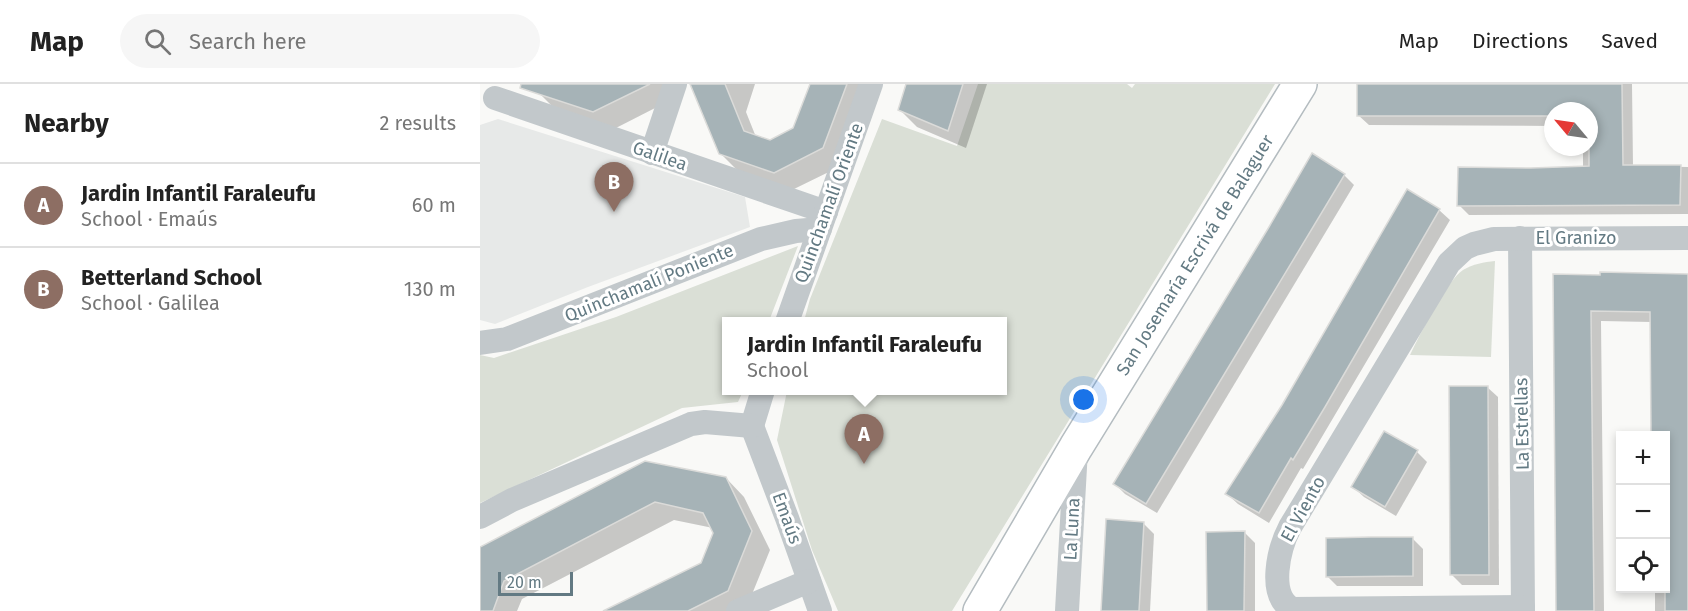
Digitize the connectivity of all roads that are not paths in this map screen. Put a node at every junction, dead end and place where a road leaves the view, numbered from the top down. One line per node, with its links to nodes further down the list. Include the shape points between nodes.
1 (675, 84): 5 (street)
2 (872, 84): 6 (street, Quinchamalí Oriente)
3 (1300, 84): 14 (street, San Josemaría Escrivá de Balaguer)
4 (490, 98): 5 (street, Galilea)
5 (652, 153): 6 (street, Galilea)
6 (823, 220): 10 (street, Quinchamalí Oriente); 11 (street, Quinchamalí Poniente, via 760,239 507,339)
7 (1520, 238): 8 (street, El Granizo); 9 (street, El Granizo, via 1484,241); 17 (street, La Estrellas)
8 (1688, 238)
9 (1465, 248): 17 (street, El Viento, via 1449,262 1290,527 1279,553 1279,595 1285,606 1299,610)
10 (788, 317)
11 (480, 343)
12 (762, 395): 13 (street)
13 (752, 426): 15 (street, via 691,424 522,495); 16 (street, Emaús)
14 (1076, 447): 20 (street, San Josemaría Escrivá de Balaguer); 21 (street, La Luna)
15 (480, 517)
16 (809, 581): 18 (street); 19 (street, Emaús)
17 (1523, 609)
18 (738, 611)
19 (820, 611)
20 (980, 611)
21 (1067, 611)

